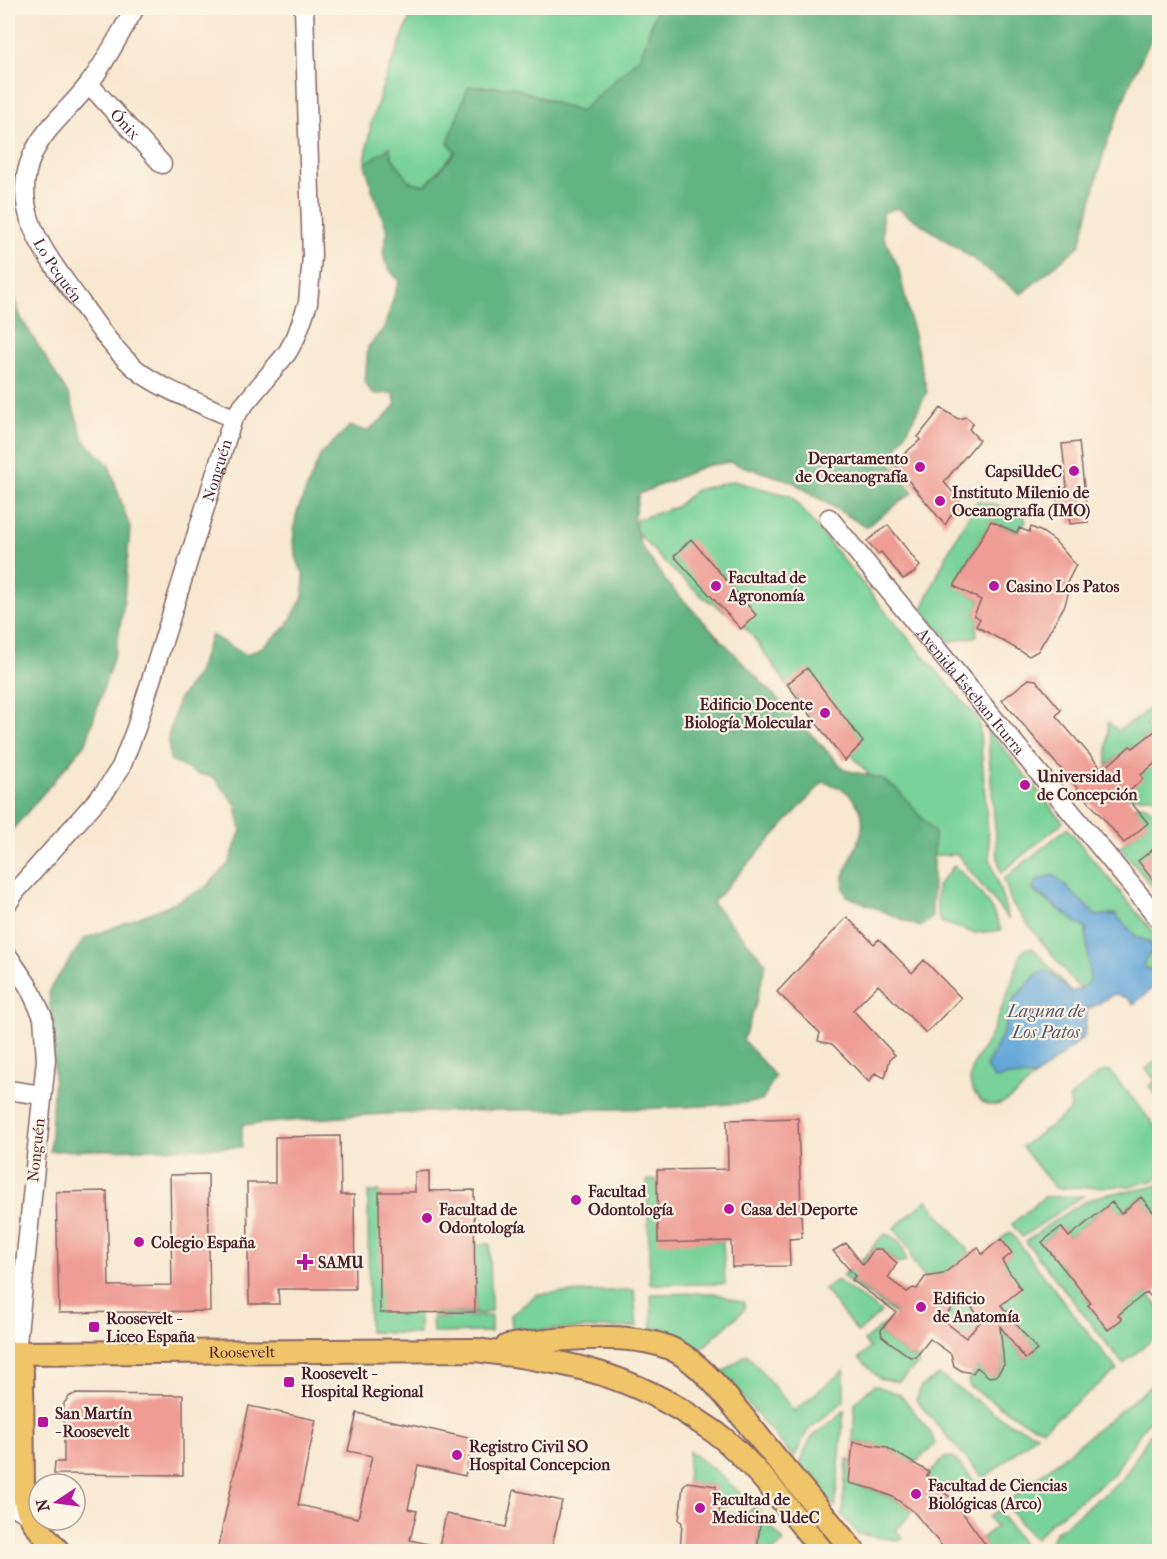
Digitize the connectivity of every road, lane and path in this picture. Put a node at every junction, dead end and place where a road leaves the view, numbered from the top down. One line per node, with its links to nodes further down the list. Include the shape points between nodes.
1 (135, 8): 3 (street, Lo Pequén)
2 (306, 9): 5 (street, Nonguén, via 312,256 308,303 286,353)
3 (89, 84): 4 (street, Ónix); 5 (street, Lo Pequén, via 41,138 32,156 24,195 35,235 107,339 137,370)
4 (162, 164)
5 (233, 418): 7 (street, Nonguén, via 121,767 93,806)
6 (829, 518): 8 (street, Avenida Esteban Iturra)
7 (8, 903)
8 (1160, 920)
9 (8, 957): 11 (street, Nonguén, via 29,987 43,1017 46,1060)
10 (8, 1090): 11 (street)
11 (42, 1095): 13 (street, Nonguén)
12 (476, 1350): 13 (main road, Roosevelt); 19 (main road, Roosevelt, via 547,1359 600,1372 679,1409 726,1441); 20 (main road, Roosevelt, via 613,1338 679,1352 741,1415)
13 (10, 1356): 15 (main road, via 22,1372 23,1489)
14 (8, 1507): 16 (street)
15 (27, 1510)
16 (27, 1514)
17 (43, 1532): 18 (main road)
18 (59, 1551)
19 (824, 1551)
20 (855, 1551)

